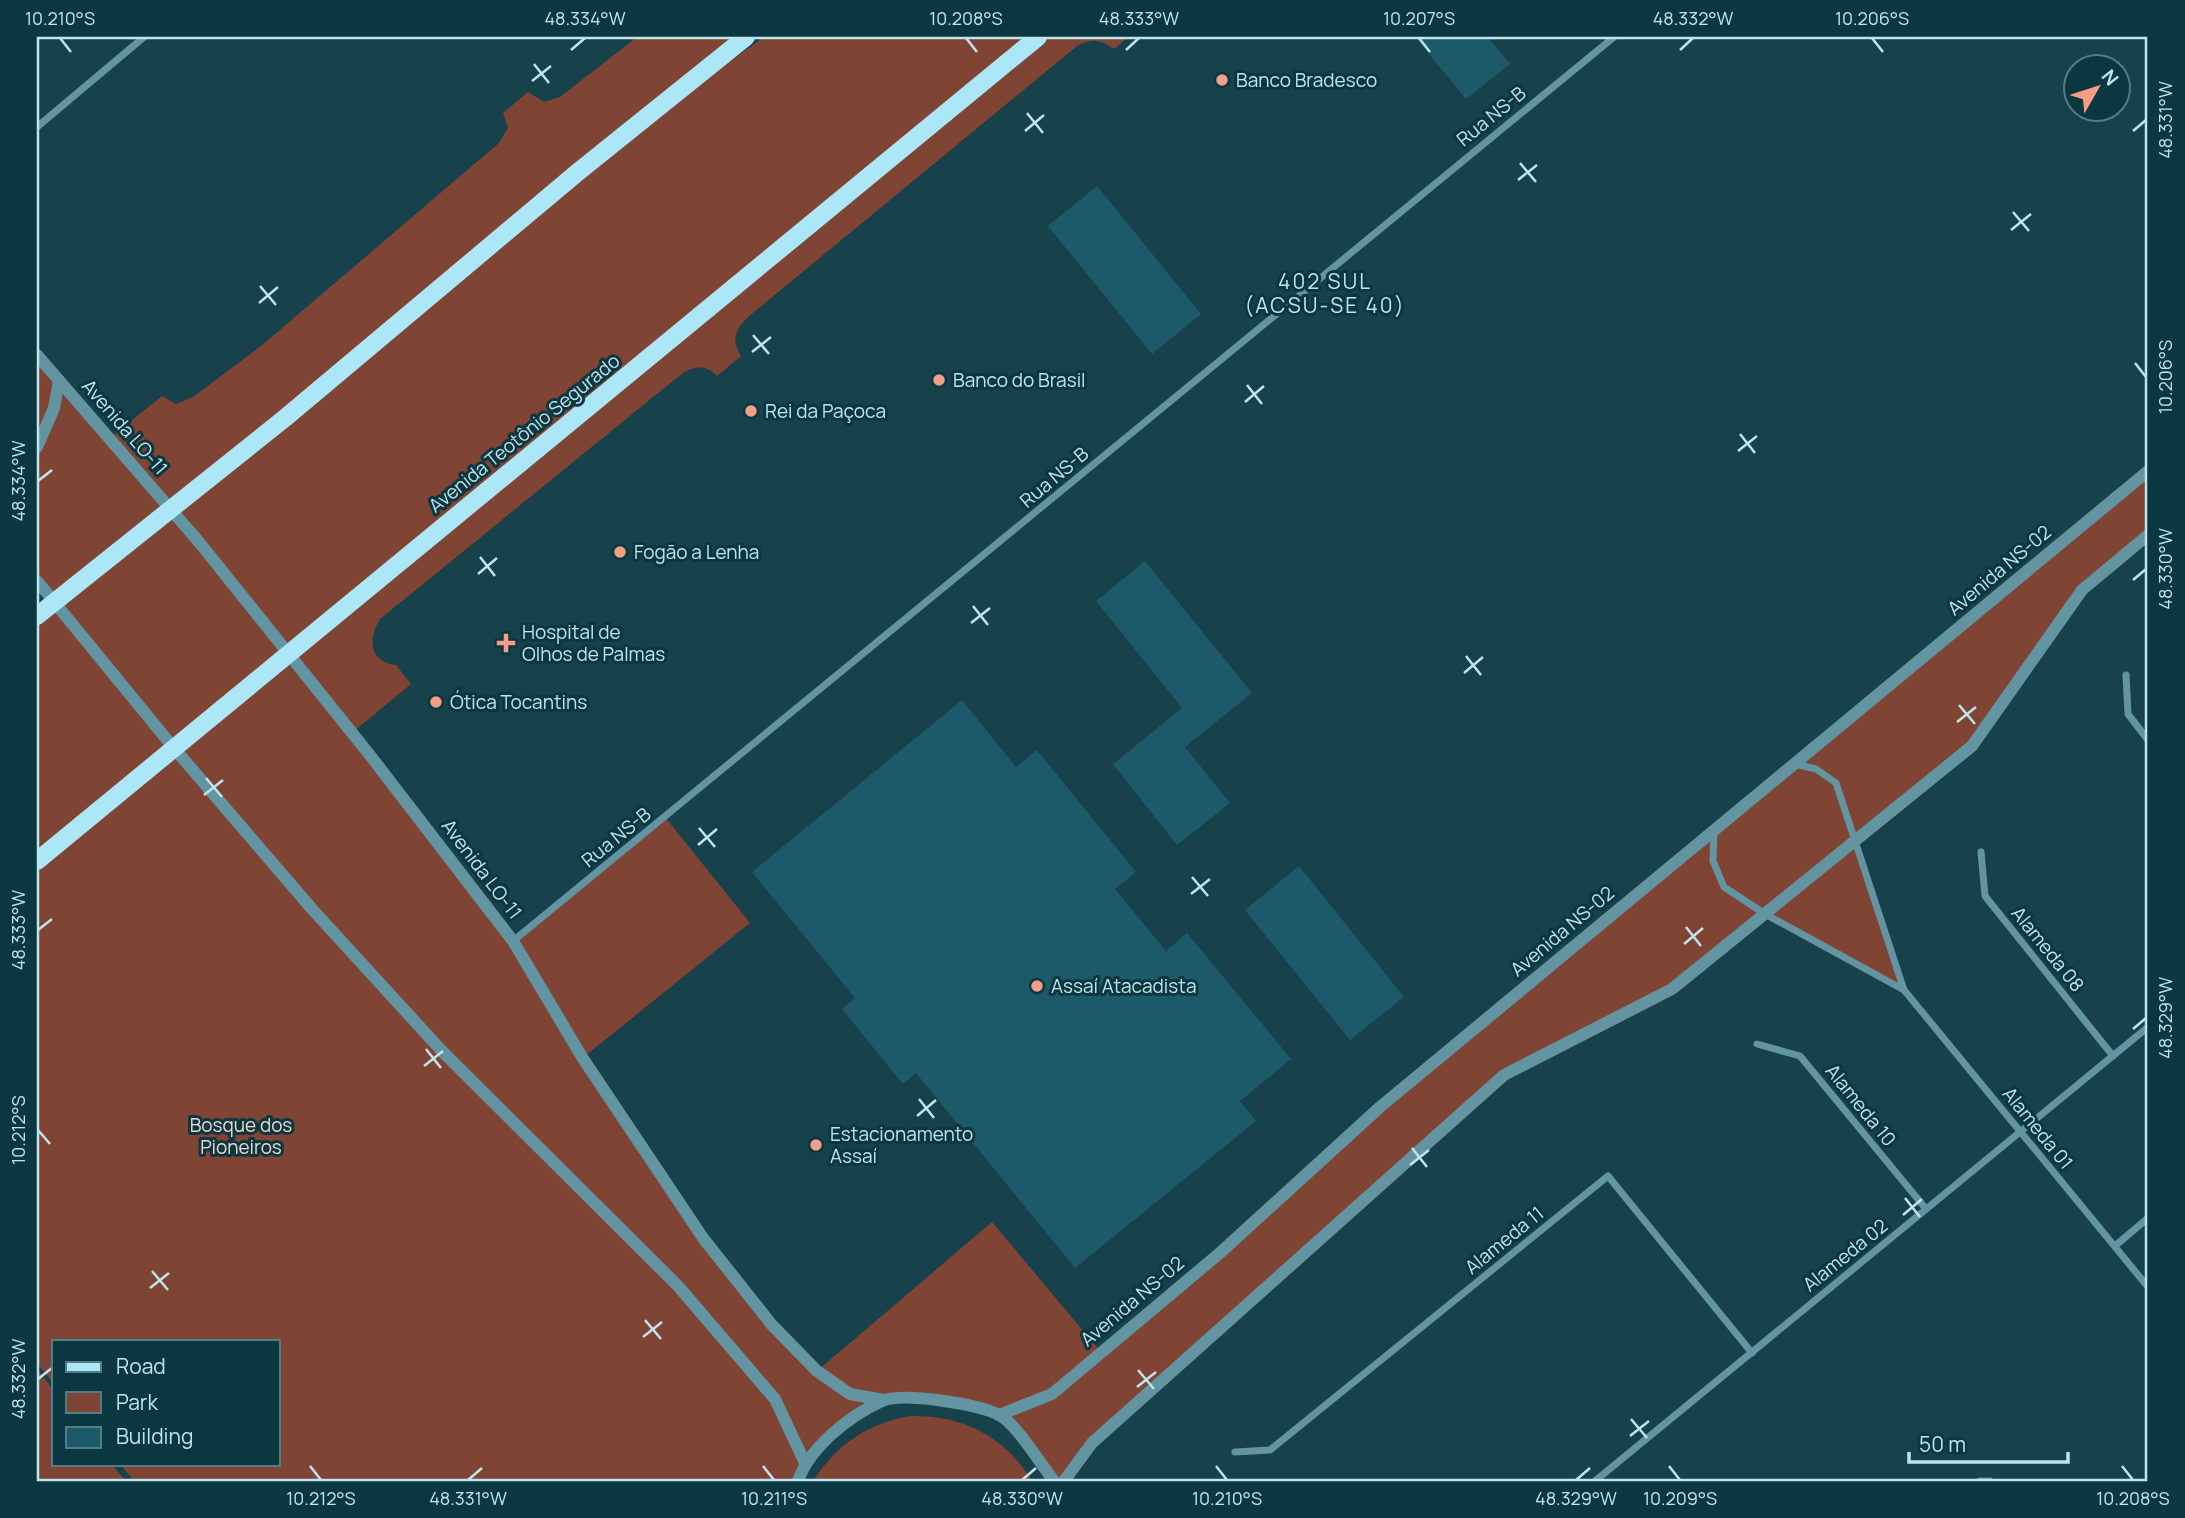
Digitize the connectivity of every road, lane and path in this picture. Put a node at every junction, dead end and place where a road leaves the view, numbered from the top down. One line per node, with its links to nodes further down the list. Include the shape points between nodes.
1 (144, 37): 5 (street)
2 (746, 37): 10 (main road)
3 (1038, 37): 15 (main road, Avenida Teotônio Segurado)
4 (1614, 37): 25 (street, Rua NS-B)
5 (37, 127)
6 (37, 355): 7 (street, Avenida LO-11)
7 (59, 381): 8 (street, via 54,408); 10 (street, Avenida LO-11)
8 (37, 447)
9 (2148, 471): 19 (street, Avenida NS-02)
10 (170, 508): 13 (main road); 15 (street, Avenida LO-11)
11 (2148, 535): 21 (street, via 2082,590 1972,746)
12 (37, 581): 13 (street)
13 (53, 602): 14 (main road); 18 (street)
14 (37, 616)
15 (287, 653): 18 (main road, Avenida Teotônio Segurado); 25 (street, Avenida LO-11)
16 (2126, 675): 17 (street, via 2128,715)
17 (2148, 740)
18 (173, 747): 23 (main road, Avenida Teotônio Segurado); 39 (street, via 312,909 441,1049 678,1286 775,1399)
19 (1794, 764): 20 (street, Avenida NS-02); 21 (street, Alameda 01, via 1816,769 1836,783)
20 (1714, 831): 24 (street, Alameda 01, via 1713,861 1724,887); 37 (street, Avenida NS-02, via 1380,1107 1221,1252 1052,1394)
21 (1855, 841): 24 (street); 26 (street, Alameda 01)
22 (1981, 852): 29 (street, Alameda 08, via 1985,896)
23 (37, 861)
24 (1765, 914): 26 (street, Alameda 01); 42 (street, via 1672,989 1504,1075 1122,1415 1092,1443)
25 (513, 941): 36 (street, Avenida LO-11, via 582,1058 703,1238 772,1325 817,1371 850,1394)
26 (1904, 990): 30 (street, Alameda 01)
27 (2148, 1027): 29 (street, Alameda 02)
28 (1757, 1044): 31 (street, Alameda 10, via 1800,1056)
29 (2113, 1056): 30 (street, Alameda 02)
30 (2021, 1132): 31 (street, Alameda 02); 33 (street, Alameda 01)
31 (1926, 1209): 35 (street, Alameda 02)
32 (2148, 1218): 33 (street)
33 (2115, 1246): 34 (street, Alameda 01)
34 (2148, 1287)
35 (1752, 1353): 38 (street, Alameda 11, via 1608,1176 1270,1450); 43 (street, Alameda 02)
36 (884, 1400): 37 (street, Avenida LO-11, via 939,1399); 39 (street, via 835,1432)
37 (999, 1415): 41 (street)
38 (1235, 1452)
39 (804, 1463): 40 (street)
40 (798, 1481)
41 (1054, 1481)
42 (1064, 1481)
43 (1595, 1481)
44 (1980, 1481): 45 (street)
45 (1990, 1481)

